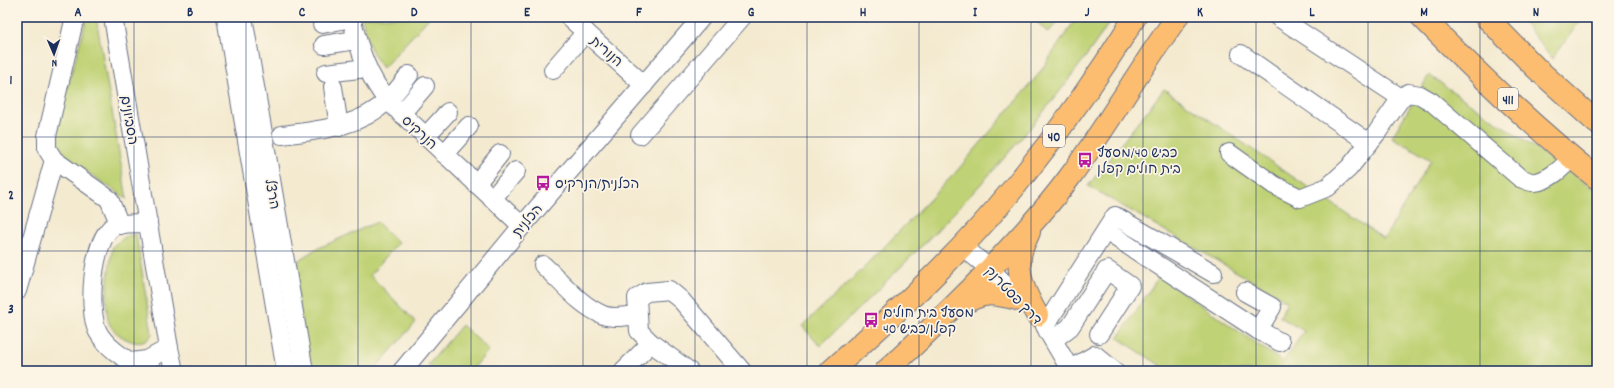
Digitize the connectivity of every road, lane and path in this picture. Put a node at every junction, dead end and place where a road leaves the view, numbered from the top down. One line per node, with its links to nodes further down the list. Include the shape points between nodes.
1 (76, 17): 39 (street, via 47,136 47,149)
2 (113, 17): 45 (street, הסביונים)
3 (226, 17): 69 (street, הרצל)
4 (242, 17): 70 (street, הרצל)
5 (569, 17): 15 (street, הנורית)
6 (702, 17): 22 (street, הכלנית)
7 (742, 17): 32 (street)
8 (1135, 17): 49 (main road, 40, via 1091,85 1032,164 998,207)
9 (1177, 17): 44 (main road, 40, via 1099,135)
10 (1278, 17): 24 (street)
11 (1422, 17): 38 (main road, 411)
12 (1486, 17): 28 (main road, via 1536,68)
13 (351, 18): 14 (street); 16 (street, הנרקיס)
14 (322, 24)
15 (586, 32): 20 (street); 22 (street, הנורית)
16 (356, 40): 17 (street); 19 (street, הנרקיס)
17 (324, 45)
18 (1241, 54): 34 (street)
19 (367, 68): 25 (street, הנרקיס); 29 (street, via 330,80)
20 (553, 70)
21 (409, 75): 25 (street)
22 (644, 85): 47 (street, הכלנית)
23 (425, 86): 27 (street)
24 (1401, 98): 34 (street); 38 (street, via 1408,93 1420,95 1432,102 1520,178 1533,183 1545,180)
25 (388, 101): 27 (street, הנרקיס); 29 (street, via 368,116)
26 (448, 112): 33 (street)
27 (401, 114): 33 (street, הנרקיס)
28 (1597, 123)
29 (339, 126): 31 (street)
30 (468, 126): 36 (street)
31 (282, 135)
32 (640, 135)
33 (425, 137): 36 (street, הנרקיס)
34 (1369, 143): 35 (street, via 1349,168 1328,187 1300,198 1274,185)
35 (1229, 153)
36 (444, 154): 42 (street, הנרקיס)
37 (500, 154): 42 (street)
38 (1571, 157): 41 (main road, 411)
39 (54, 160): 46 (street, via 109,199); 53 (street)
40 (516, 170): 43 (street)
41 (1597, 178)
42 (476, 184): 43 (street, הנרקיס)
43 (492, 199): 47 (street, הנרקיס)
44 (1034, 221): 51 (main road, 40); 58 (main road, via 1020,258 1024,288)
45 (148, 223): 46 (street); 63 (street, הסביונים)
46 (120, 225): 65 (street, via 107,232 99,247 92,293 92,315 98,332 109,347)
47 (522, 226): 66 (street, הכלנית)
48 (1106, 230): 52 (street, via 1115,216); 58 (street); 59 (street)
49 (962, 246): 51 (street, דרך פסטרנק); 75 (main road, 40, via 908,301)
50 (544, 264): 56 (street, via 581,301 604,315)
51 (990, 269): 55 (street, דרך פסטרנק); 57 (main road, 40)
52 (1213, 273)
53 (17, 291)
54 (1245, 292): 59 (street, via 1272,307)
55 (1021, 300): 57 (main road, via 985,294 973,297); 58 (street, דרך פסטרנק)
56 (637, 315): 62 (street, via 639,331); 64 (street, via 637,298 646,292 669,290 681,300)
57 (943, 317): 76 (main road, 40)
58 (1045, 327): 60 (street, via 1070,327 1107,270 1130,286); 67 (street, דרך פסטרנק)
59 (1258, 330): 61 (street)
60 (1099, 334)
61 (1280, 342)
62 (651, 343): 71 (street); 72 (street)
63 (169, 348): 65 (street); 68 (street, הסביונים)
64 (725, 352): 73 (street); 74 (street)
65 (138, 367)
66 (412, 368)
67 (1070, 370): 77 (street, via 1095,355)
68 (174, 371)
69 (286, 371)
70 (304, 371)
71 (622, 371)
72 (689, 371)
73 (729, 371)
74 (742, 371)
75 (831, 371)
76 (886, 371)
77 (1114, 371)

